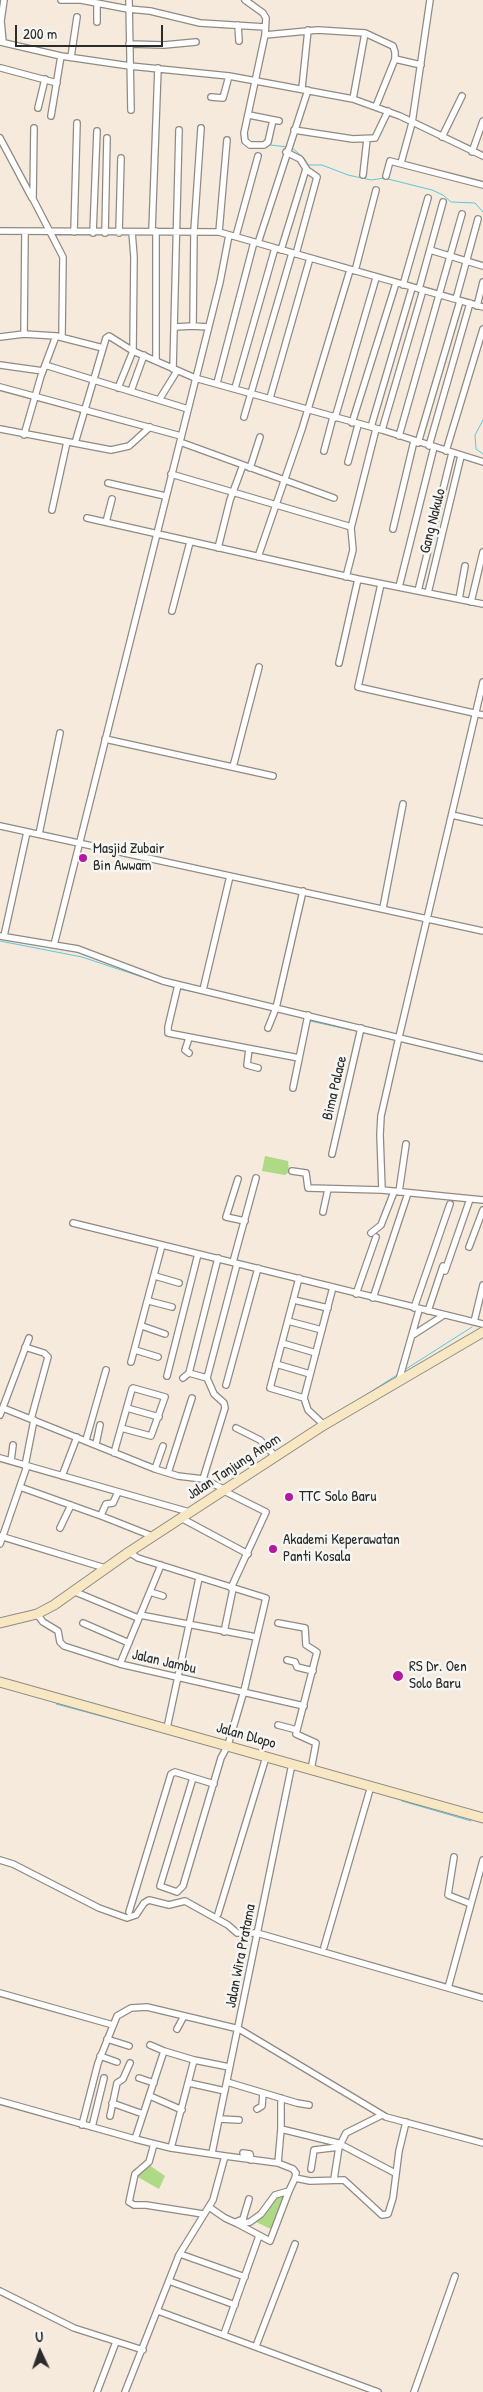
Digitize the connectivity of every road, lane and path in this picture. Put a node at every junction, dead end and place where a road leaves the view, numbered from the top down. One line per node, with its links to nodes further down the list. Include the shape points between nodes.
1 (4, 0): 17 (street, via 0,21)
2 (61, 0): 6 (street)
3 (129, 0): 8 (street)
4 (245, 0): 12 (street, via 265,15)
5 (430, 0): 23 (street)
6 (72, 1): 7 (street)
7 (98, 4): 8 (street); 10 (street)
8 (128, 9): 11 (street, via 200,23); 19 (street)
9 (77, 17): 21 (street)
10 (97, 22)
11 (238, 25): 12 (street); 16 (street)
12 (265, 27): 15 (street)
13 (308, 30): 14 (street); 15 (street); 31 (street)
14 (365, 33): 22 (street, via 393,46); 34 (street)
15 (265, 35): 29 (street)
16 (239, 41)
17 (2, 42): 20 (street)
18 (196, 42): 19 (street)
19 (129, 44): 24 (street)
20 (61, 56): 21 (street); 30 (street)
21 (71, 57): 24 (street)
22 (395, 59): 23 (street); 35 (street)
23 (421, 65): 43 (street)
24 (130, 66): 26 (street); 37 (street)
25 (1, 68): 28 (street)
26 (158, 68): 27 (street); 73 (street)
27 (229, 76): 29 (street); 33 (street, via 223,98)
28 (45, 79): 30 (street); 36 (street)
29 (256, 80): 31 (street); 39 (street)
30 (57, 83): 40 (street)
31 (305, 89): 34 (street); 47 (street)
32 (462, 96): 49 (street)
33 (211, 97)
34 (354, 99): 35 (street)
35 (376, 106): 38 (street)
36 (38, 108)
37 (131, 110)
38 (388, 111): 43 (street); 52 (street, via 378,136)
39 (248, 115): 39 (street, via 244,138 250,145 267,143 276,121)
40 (52, 116)
41 (483, 121): 55 (street)
42 (76, 123): 78 (street)
43 (412, 123): 49 (street); 59 (street)
44 (34, 128): 68 (street)
45 (201, 128): 75 (street)
46 (179, 130): 74 (street)
47 (294, 130): 52 (street); 54 (street)
48 (97, 131): 81 (street)
49 (442, 137): 55 (street)
50 (0, 138): 68 (street)
51 (107, 138): 60 (street)
52 (367, 139): 63 (street)
53 (227, 140): 80 (street)
54 (287, 149): 62 (street, via 300,159); 85 (street)
55 (472, 152): 57 (street)
56 (258, 156): 84 (street)
57 (483, 156)
58 (121, 158): 61 (street)
59 (401, 164): 64 (street, via 389,161); 65 (street)
60 (107, 166): 61 (street); 82 (street)
61 (120, 166): 83 (street)
62 (306, 169): 86 (street); 88 (street, via 317,179)
63 (363, 176)
64 (386, 176)
65 (483, 185)
66 (376, 190): 93 (street)
67 (428, 198): 97 (street)
68 (33, 200): 77 (street)
69 (443, 202): 87 (street)
70 (462, 214): 89 (street)
71 (478, 219): 91 (street)
72 (0, 231): 76 (street)
73 (154, 231): 74 (street); 79 (street); 114 (street)
74 (176, 231): 75 (street); 105 (street)
75 (194, 231): 80 (street); 104 (street)
76 (25, 232): 77 (street); 108 (street)
77 (50, 232): 78 (street); 109 (street, via 63,257)
78 (74, 232): 81 (street)
79 (132, 232): 83 (street); 112 (street)
80 (219, 232): 84 (street)
81 (93, 233): 82 (street)
82 (105, 233): 83 (street)
83 (119, 233)
84 (233, 236): 85 (street); 106 (street)
85 (256, 242): 86 (street); 120 (street)
86 (278, 249): 88 (street); 123 (street)
87 (430, 250): 89 (street); 99 (street)
88 (294, 253): 90 (street); 125 (street)
89 (451, 256): 91 (street); 100 (street)
90 (310, 258): 93 (street); 127 (street)
91 (466, 260): 92 (street); 101 (street)
92 (483, 266)
93 (352, 270): 94 (street); 131 (street)
94 (376, 278): 96 (street); 133 (street)
95 (483, 282): 103 (street)
96 (396, 283): 97 (street); 134 (street)
97 (403, 285): 98 (street)
98 (412, 288): 99 (street); 137 (street)
99 (421, 290): 100 (street); 137 (street)
100 (440, 295): 101 (street); 139 (street)
101 (458, 300): 102 (street); 143 (street)
102 (470, 303): 103 (street); 145 (street)
103 (480, 306)
104 (192, 326): 105 (street); 106 (street)
105 (175, 327): 117 (street)
106 (208, 327): 118 (street)
107 (483, 329): 147 (street)
108 (24, 334): 109 (street); 110 (street)
109 (59, 336): 111 (street); 116 (street)
110 (0, 338)
111 (102, 348): 112 (street, via 108,336); 119 (street)
112 (133, 351): 113 (street); 122 (street)
113 (144, 355): 114 (street); 124 (street)
114 (156, 361): 117 (street)
115 (0, 365): 116 (street)
116 (44, 368): 119 (street); 126 (street)
117 (175, 370): 118 (street); 128 (street)
118 (195, 378): 120 (street); 129 (street)
119 (93, 380): 122 (street); 130 (street)
120 (217, 383): 123 (street)
121 (0, 387): 126 (street)
122 (118, 388): 124 (street)
123 (235, 388): 125 (street)
124 (131, 391): 128 (street)
125 (252, 392): 127 (street); 132 (street)
126 (35, 396): 130 (street); 138 (street)
127 (270, 398): 131 (street)
128 (159, 400): 129 (street)
129 (188, 408): 141 (street)
130 (84, 409): 135 (street); 144 (street)
131 (307, 410): 133 (street); 154 (street)
132 (244, 417)
133 (334, 418): 134 (street); 146 (street)
134 (355, 424): 137 (street); 149 (street)
135 (150, 427): 141 (street); 144 (street, via 124,448 111,450)
136 (0, 429): 138 (street)
137 (376, 429): 139 (street); 164 (street)
138 (24, 435): 142 (street)
139 (399, 436): 143 (street)
140 (260, 437): 152 (street)
141 (180, 439): 151 (street); 153 (street)
142 (67, 442): 144 (street); 161 (street)
143 (416, 442): 145 (street); 165 (street)
144 (74, 443)
145 (431, 447): 147 (street); 175 (street)
146 (324, 451)
147 (449, 452): 148 (street); 176 (street)
148 (461, 456): 150 (street); 177 (street, Gang Nakulo)
149 (348, 462)
150 (483, 462)
151 (243, 465): 152 (street); 156 (street)
152 (250, 468): 154 (street)
153 (171, 474): 156 (street); 157 (street)
154 (284, 479): 158 (street); 160 (street)
155 (108, 484): 157 (street)
156 (233, 491): 160 (street); 168 (street)
157 (165, 496): 166 (street)
158 (334, 498)
159 (112, 499): 163 (street)
160 (276, 505): 164 (street); 170 (street)
161 (52, 510)
162 (87, 518): 163 (street)
163 (106, 522): 166 (street)
164 (351, 528): 172 (street, via 353,550)
165 (393, 529)
166 (156, 534): 167 (street); 188 (street)
167 (190, 542): 168 (street); 181 (street)
168 (218, 548): 170 (street)
169 (483, 552): 179 (street)
170 (258, 557): 172 (street)
171 (465, 566): 178 (street)
172 (346, 577): 173 (street)
173 (358, 579): 174 (street); 182 (street)
174 (381, 584): 175 (street); 185 (street, via 358,687)
175 (399, 587): 176 (street)
176 (418, 591): 177 (street)
177 (428, 593): 178 (street)
178 (459, 599): 179 (street)
179 (471, 602): 180 (street)
180 (483, 604)
181 (172, 611)
182 (339, 663)
183 (258, 667): 189 (street)
184 (483, 682): 185 (street)
185 (476, 714): 186 (street); 192 (street)
186 (483, 715)
187 (60, 733): 196 (street)
188 (105, 739): 189 (street); 197 (street)
189 (233, 767): 190 (street)
190 (272, 776)
191 (403, 804): 200 (street)
192 (452, 815): 193 (street); 201 (street)
193 (483, 822)
194 (0, 826): 195 (street)
195 (27, 832): 196 (street); 203 (street)
196 (38, 834): 197 (street)
197 (80, 844): 198 (street); 204 (street)
198 (230, 876): 199 (street); 206 (street)
199 (303, 891): 200 (street); 207 (street)
200 (383, 908): 201 (street)
201 (428, 918): 202 (street); 211 (street)
202 (483, 931)
203 (2, 936): 204 (street)
204 (54, 945): 205 (street, via 78,949)
205 (178, 987): 206 (street); 212 (street, via 168,1032)
206 (203, 990): 207 (street)
207 (276, 1008): 208 (street); 209 (street)
208 (308, 1016): 210 (street); 215 (street)
209 (268, 1028)
210 (362, 1028): 211 (street); 220 (street, Bima Palace)
211 (399, 1037): 216 (street); 225 (street, via 380,1124)
212 (189, 1038): 213 (street); 214 (street, via 185,1049)
213 (249, 1049): 215 (street); 217 (street, via 246,1065)
214 (189, 1053)
215 (299, 1058): 218 (street)
216 (483, 1058)
217 (258, 1068)
218 (293, 1088)
219 (406, 1144): 226 (street)
220 (332, 1154)
221 (292, 1171): 224 (street, via 306,1173 308,1188)
222 (256, 1178): 233 (street)
223 (238, 1179): 233 (street, via 226,1217)
224 (328, 1189): 225 (street); 232 (street)
225 (382, 1190): 226 (street)
226 (397, 1192): 227 (street); 246 (street, via 373,1235)
227 (408, 1193): 228 (street); 247 (street)
228 (470, 1199): 229 (street); 253 (street)
229 (483, 1200)
230 (450, 1204): 252 (street)
231 (483, 1210): 236 (street)
232 (323, 1212)
233 (245, 1221): 239 (street)
234 (73, 1223): 235 (street)
235 (162, 1246): 237 (street); 241 (street)
236 (469, 1247)
237 (198, 1254): 238 (street); 274 (street)
238 (218, 1258): 239 (street); 272 (street)
239 (235, 1263): 240 (street); 276 (street)
240 (258, 1268): 242 (street); 278 (street)
241 (155, 1276): 243 (street); 249 (street)
242 (299, 1278): 245 (street); 248 (street)
243 (179, 1283)
244 (483, 1285): 256 (street)
245 (333, 1287): 246 (street); 251 (street)
246 (356, 1294): 247 (street)
247 (372, 1298): 252 (street)
248 (294, 1300): 251 (street); 255 (street)
249 (149, 1301): 250 (street); 258 (street)
250 (172, 1307)
251 (328, 1308): 259 (street)
252 (417, 1309): 253 (street); 262 (street)
253 (428, 1311): 254 (street)
254 (444, 1315): 256 (street); 262 (street)
255 (288, 1321): 259 (street); 264 (street)
256 (474, 1322): 257 (street)
257 (483, 1324)
258 (142, 1326): 261 (street); 266 (street)
259 (322, 1330): 267 (street)
260 (483, 1332): 277 (main road, Jalan Tanjung Anom)
261 (165, 1334)
262 (413, 1335): 277 (street)
263 (29, 1338): 265 (street)
264 (282, 1343): 267 (street); 270 (street)
265 (26, 1347): 281 (street); 285 (street, via 48,1357)
266 (135, 1350): 268 (street); 269 (street)
267 (316, 1353): 273 (street)
268 (158, 1357)
269 (132, 1362)
270 (276, 1364): 273 (street); 280 (street, via 270,1389)
271 (106, 1370): 291 (street)
272 (189, 1373): 275 (street); 276 (street)
273 (310, 1374): 280 (street)
274 (167, 1376)
275 (183, 1378)
276 (207, 1378): 303 (street, via 225,1408)
277 (400, 1380): 287 (main road, Jalan Tanjung Anom)
278 (226, 1384)
279 (192, 1398): 301 (street)
280 (304, 1398): 287 (street, via 308,1410)
281 (3, 1408): 283 (street); 285 (street)
282 (127, 1408): 284 (street); 284 (street, via 134,1388 162,1394 165,1398); 288 (street)
283 (0, 1415)
284 (159, 1417): 288 (street, via 150,1437)
285 (33, 1420): 290 (street); 299 (street)
286 (100, 1425): 292 (street)
287 (324, 1425): 296 (main road, Jalan Tanjung Anom)
288 (121, 1428): 295 (street)
289 (236, 1428): 296 (street, via 260,1440)
290 (77, 1437): 291 (street); 302 (street)
291 (86, 1440): 292 (street)
292 (96, 1444): 295 (street)
293 (13, 1445): 298 (street)
294 (162, 1446): 300 (street)
295 (114, 1452): 300 (street)
296 (276, 1457): 305 (main road, Jalan Tanjung Anom)
297 (0, 1458): 298 (street)
298 (11, 1461): 299 (street)
299 (26, 1466): 302 (street); 304 (street)
300 (155, 1469): 301 (street)
301 (168, 1473): 303 (street)
302 (62, 1476): 306 (street)
303 (204, 1478): 305 (street)
304 (20, 1487): 307 (street); 313 (street)
305 (223, 1490): 308 (main road, Jalan Tanjung Anom); 316 (street, via 266,1512)
306 (118, 1492): 308 (street); 309 (street, via 113,1504 105,1506)
307 (71, 1505): 309 (street); 311 (street)
308 (189, 1512): 310 (main road, Jalan Tanjung Anom)
309 (101, 1515): 312 (street)
310 (181, 1518): 312 (main road, Jalan Tanjung Anom); 316 (street)
311 (60, 1528)
312 (152, 1536): 315 (main road, Jalan Tanjung Anom)
313 (1, 1537): 314 (street); 318 (street)
314 (0, 1544)
315 (129, 1552): 317 (street); 318 (main road, Jalan Tanjung Anom)
316 (248, 1554): 320 (street)
317 (161, 1565): 319 (street); 322 (street)
318 (105, 1568): 321 (main road, Jalan Tanjung Anom)
319 (199, 1578): 320 (street); 329 (street)
320 (232, 1588): 330 (street); 331 (street, via 266,1598)
321 (73, 1591): 324 (main road, Jalan Tanjung Anom); 325 (street)
322 (150, 1592): 323 (street); 325 (street)
323 (163, 1596)
324 (36, 1614): 327 (main road, Jalan Tanjung Anom); 334 (street, Jalan Jambu, via 42,1622 58,1631 64,1646)
325 (139, 1617): 329 (street); 332 (street)
326 (278, 1622): 335 (street, via 306,1628 306,1645 317,1652)
327 (0, 1623)
328 (83, 1623): 332 (street)
329 (189, 1625): 330 (street); 336 (street)
330 (224, 1632): 331 (street)
331 (256, 1637): 338 (street)
332 (129, 1643): 334 (street)
333 (287, 1660): 335 (street, via 295,1662 297,1667)
334 (120, 1664): 336 (street, Jalan Jambu)
335 (313, 1671): 339 (street)
336 (177, 1679): 338 (street, Jalan Jambu); 341 (street)
337 (0, 1682): 341 (main road, Jalan Dlopo)
338 (244, 1691): 339 (street, Jalan Jambu); 344 (street)
339 (304, 1706): 342 (street)
340 (278, 1725): 342 (street)
341 (168, 1728): 343 (main road, Jalan Dlopo)
342 (297, 1730): 348 (street, via 297,1736 316,1742)
343 (218, 1742): 344 (main road, Jalan Dlopo); 345 (street)
344 (228, 1745): 345 (street); 346 (main road, Jalan Dlopo)
345 (221, 1758): 350 (street)
346 (266, 1760): 347 (main road, Jalan Dlopo); 358 (street)
347 (292, 1764): 348 (main road, Jalan Dlopo); 359 (street, Jalan Wira Pratama)
348 (311, 1770): 351 (main road, Jalan Dlopo)
349 (193, 1778): 350 (street); 350 (street, via 160,1883 162,1889 177,1892 183,1886); 357 (street, via 175,1772 170,1776)
350 (214, 1784)
351 (371, 1786): 352 (main road, Jalan Dlopo); 360 (street)
352 (483, 1818)
353 (454, 1857): 356 (street, via 448,1894)
354 (0, 1860): 359 (street, via 99,1908 127,1918 136,1915 149,1900 169,1905 185,1901 228,1925 234,1932)
355 (483, 1860): 356 (street)
356 (471, 1904): 361 (street)
357 (129, 1912)
358 (218, 1914)
359 (258, 1933): 361 (street); 367 (street, Jalan Wira Pratama)
360 (324, 1947)
361 (448, 1988): 363 (street)
362 (0, 1993): 365 (street)
363 (483, 1998)
364 (184, 2016): 365 (street, via 138,2007 120,2012); 366 (street); 367 (street)
365 (113, 2025): 368 (street)
366 (177, 2029)
367 (239, 2029): 376 (street, Jalan Wira Pratama); 392 (street)
368 (107, 2039): 370 (street); 372 (street)
369 (150, 2045): 371 (street)
370 (129, 2046)
371 (164, 2051): 373 (street); 380 (street)
372 (100, 2056): 374 (street); 397 (street)
373 (194, 2060): 376 (street); 381 (street)
374 (117, 2062)
375 (130, 2063): 387 (street, via 117,2084)
376 (229, 2067): 379 (street, Jalan Wira Pratama)
377 (104, 2078): 398 (street)
378 (139, 2078): 380 (street)
379 (227, 2082): 382 (street, Jalan Wira Pratama); 383 (street)
380 (154, 2083): 384 (street)
381 (189, 2084): 382 (street); 389 (street)
382 (225, 2091): 394 (street, Jalan Wira Pratama)
383 (262, 2093): 385 (street); 390 (street, via 262,2106)
384 (150, 2096): 389 (street); 391 (street)
385 (281, 2098): 388 (street); 399 (street)
386 (0, 2101): 397 (street)
387 (112, 2104): 391 (street); 393 (street)
388 (309, 2105)
389 (182, 2110): 404 (street)
390 (257, 2110)
391 (143, 2114): 400 (street)
392 (382, 2115): 396 (street); 403 (street, via 347,2132)
393 (110, 2116)
394 (220, 2119): 395 (street); 405 (street, Jalan Wira Pratama)
395 (239, 2120)
396 (406, 2122): 401 (street); 411 (street)
397 (82, 2125): 398 (street)
398 (92, 2127): 400 (street)
399 (281, 2129): 403 (street); 409 (street)
400 (135, 2140): 402 (street)
401 (483, 2143)
402 (154, 2144): 404 (street); 417 (street, via 149,2162 135,2174 129,2202)
403 (339, 2145): 410 (street, via 315,2150); 411 (street); 413 (street)
404 (171, 2148): 405 (street)
405 (212, 2153): 407 (street)
406 (243, 2153): 408 (street, via 250,2154)
407 (225, 2156): 408 (street); 416 (street, via 217,2191)
408 (251, 2160): 409 (street)
409 (278, 2163): 412 (street, via 292,2169 296,2173)
410 (311, 2169)
411 (395, 2173): 413 (street, via 391,2209 384,2215 347,2182)
412 (295, 2178): 413 (street, via 310,2181); 414 (street)
413 (334, 2179)
414 (289, 2191): 418 (street, via 275,2195 256,2219); 419 (street, via 270,2240)
415 (249, 2198): 418 (street, via 242,2219)
416 (209, 2207): 417 (street); 418 (street)
417 (203, 2214): 421 (street)
418 (236, 2223): 419 (street)
419 (259, 2236): 423 (street)
420 (295, 2244): 430 (street)
421 (180, 2254): 423 (street); 424 (street)
422 (455, 2276): 435 (street)
423 (245, 2277): 426 (street)
424 (169, 2281): 426 (street); 427 (street)
425 (0, 2291): 429 (street, via 74,2328)
426 (235, 2305): 428 (street)
427 (158, 2311): 428 (street); 431 (street)
428 (224, 2334): 430 (street)
429 (116, 2342): 431 (street); 432 (street)
430 (256, 2346): 434 (street)
431 (142, 2350): 433 (street)
432 (96, 2392)
433 (125, 2392)
434 (378, 2392)
435 (414, 2392)

